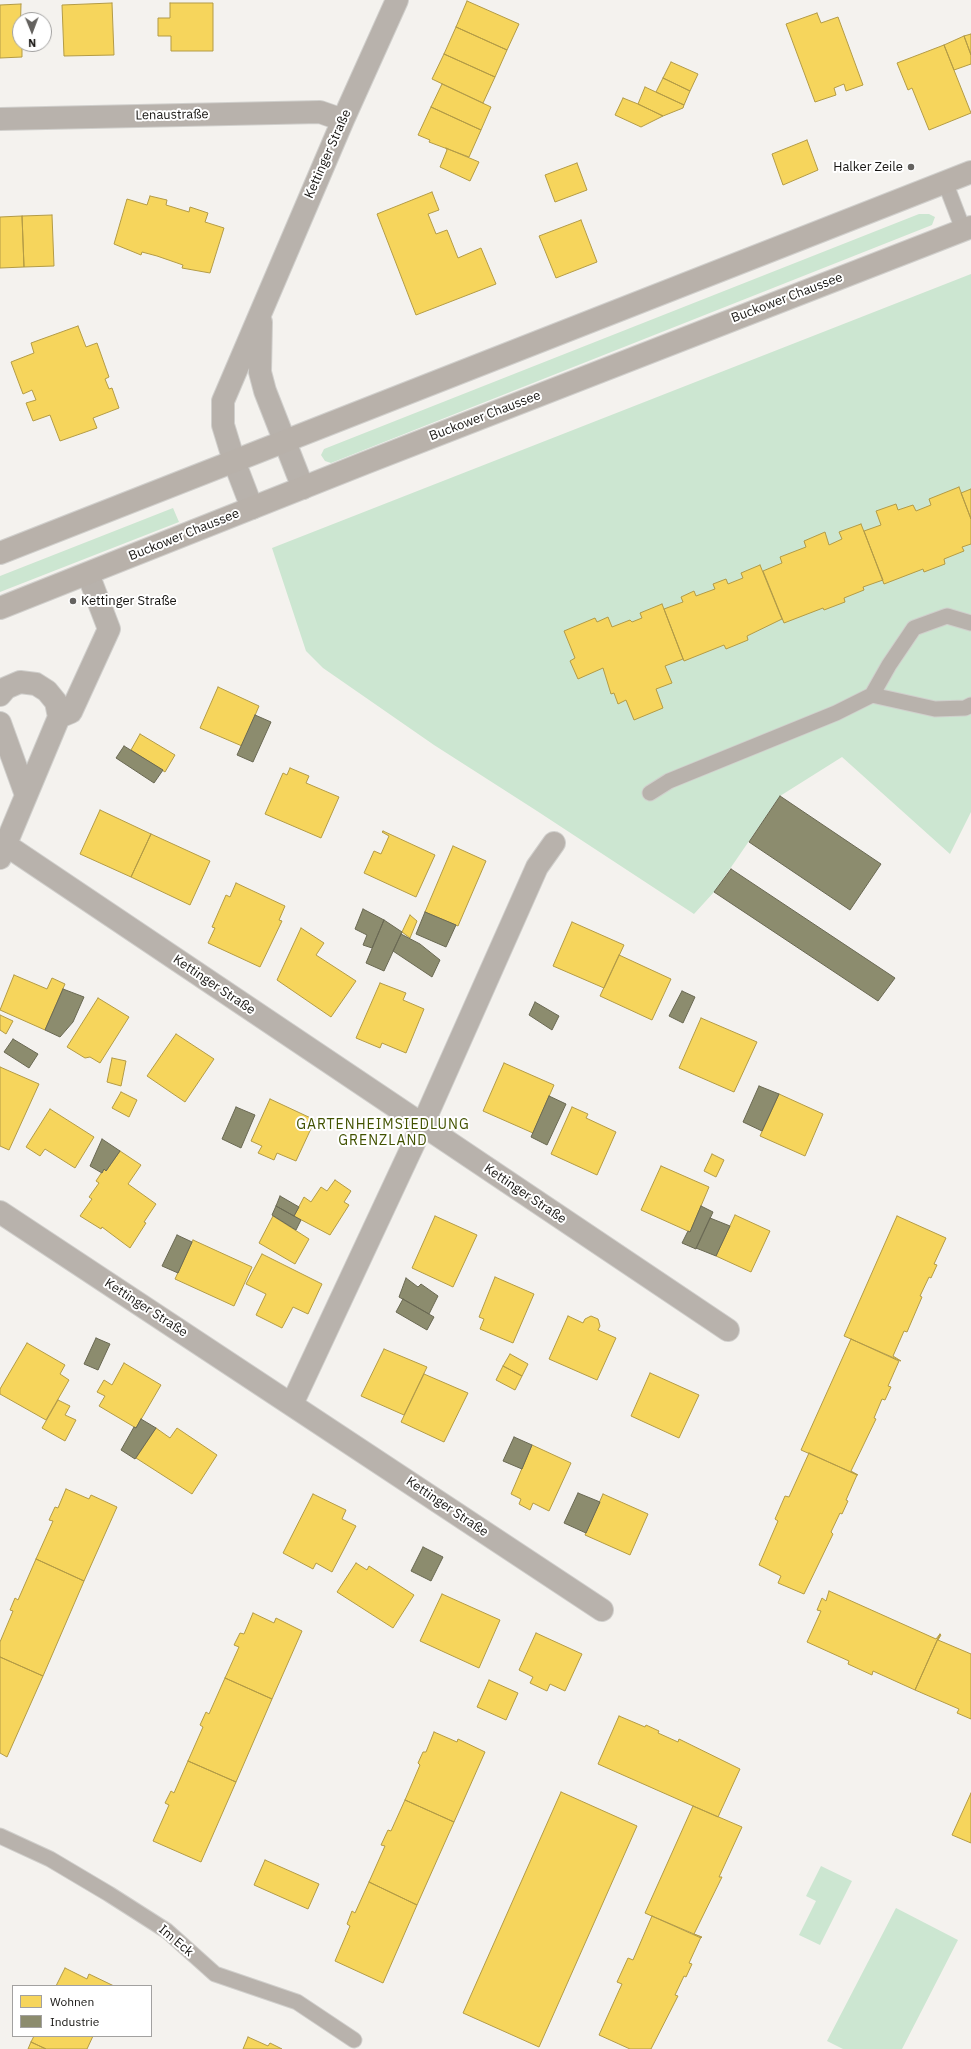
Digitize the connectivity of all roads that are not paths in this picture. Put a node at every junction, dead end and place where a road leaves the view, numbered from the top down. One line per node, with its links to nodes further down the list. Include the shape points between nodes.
1 (397, 0): 3 (street, Kettinger Straße)
2 (0, 119): 3 (street, Lenaustraße, via 320,112)
3 (343, 120): 7 (street, Kettinger Straße)
4 (971, 172): 5 (main road)
5 (945, 182): 6 (lane); 8 (main road)
6 (967, 228): 10 (main road, Buckower Chaussee)
7 (261, 309): 8 (street, Kettinger Straße, via 260,372); 9 (street, Kettinger Straße, via 223,401 222,419)
8 (284, 441): 9 (main road); 10 (street, Kettinger Straße)
9 (234, 461): 11 (street, Kettinger Straße); 12 (main road)
10 (303, 488): 11 (main road, Buckower Chaussee)
11 (252, 508): 13 (main road, Buckower Chaussee)
12 (0, 553)
13 (88, 574): 14 (main road, Buckower Chaussee); 19 (street, Kettinger Straße, via 109,629 71,712)
14 (0, 608)
15 (971, 623): 17 (lane, via 947,616 914,628)
16 (0, 695): 19 (street, via 6,688 20,682 36,684 47,691 56,702)
17 (872, 695): 18 (lane, via 935,709 966,708); 21 (lane, via 836,713 669,781)
18 (971, 705)
19 (59, 717): 22 (street, Kettinger Straße)
20 (0, 723): 22 (street)
21 (650, 794)
22 (26, 795): 24 (street, Kettinger Straße)
23 (554, 843): 25 (street, via 538,867)
24 (3, 851): 25 (street, Kettinger Straße)
25 (422, 1126): 27 (street, Kettinger Straße); 28 (street)
26 (0, 1212): 28 (street, Kettinger Straße)
27 (728, 1330)
28 (292, 1404): 29 (street, Kettinger Straße)
29 (602, 1610)
30 (0, 1836): 31 (lane, Im Eck, via 50,1859 110,1894 166,1931 215,1974 297,2002)
31 (354, 2040)

